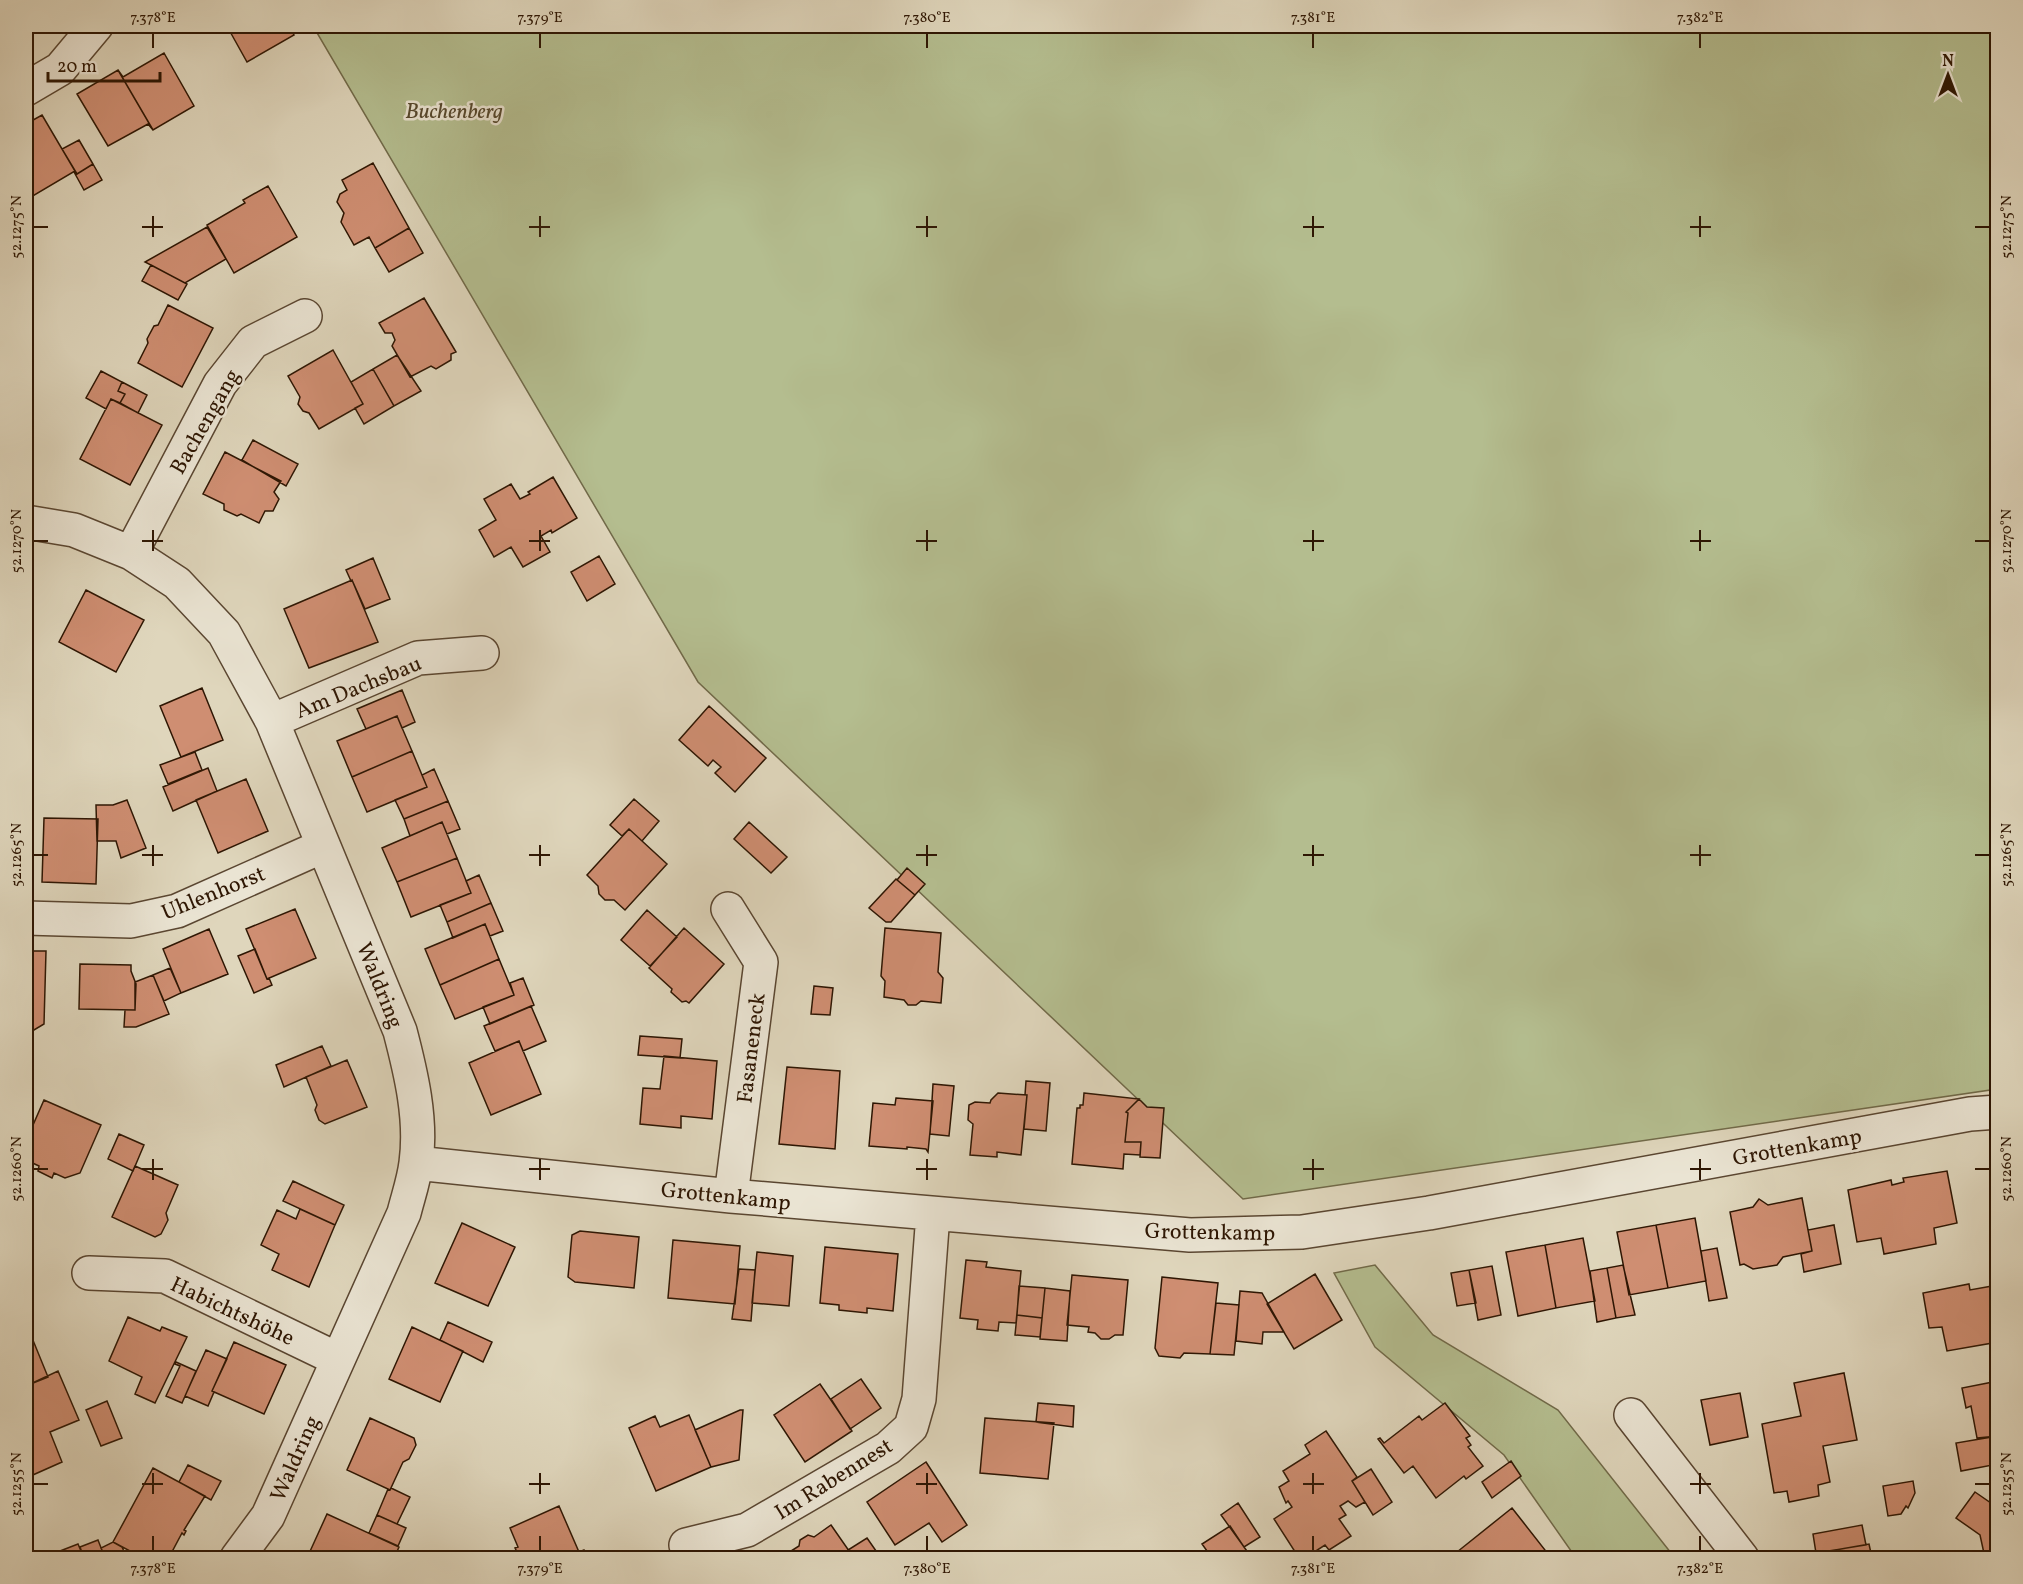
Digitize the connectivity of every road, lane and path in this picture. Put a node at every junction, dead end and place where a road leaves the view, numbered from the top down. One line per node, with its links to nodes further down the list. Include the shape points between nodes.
1 (96, 26): 2 (street, via 60,69)
2 (26, 89)
3 (305, 316): 5 (street, Bachengang, via 254,342 220,384)
4 (26, 522): 5 (street, Waldring, via 74,530)
5 (131, 554): 7 (street, Waldring, via 177,583 224,633)
6 (482, 653): 7 (street, Am Dachsbau, via 418,658)
7 (272, 721): 8 (street, Waldring)
8 (323, 846): 10 (street, Uhlenhorst, via 177,911 131,921); 12 (street, Waldring, via 400,1030 413,1078)
9 (728, 909): 13 (street, Fasaneneck, via 761,962)
10 (26, 918)
11 (1998, 1112): 14 (street, Grottenkamp, via 1302,1232 1190,1235)
12 (416, 1163): 13 (street, Grottenkamp); 16 (street, Waldring, via 404,1213)
13 (731, 1196): 14 (street, Grottenkamp)
14 (933, 1214): 18 (street, Im Rabennest, via 919,1399 911,1427 888,1448 747,1530)
15 (89, 1272): 16 (street, Habichtshöhe, via 165,1276)
16 (337, 1359): 19 (street, Waldring, via 268,1516)
17 (1631, 1415): 20 (street)
18 (686, 1545)
19 (237, 1558)
20 (1742, 1558)

